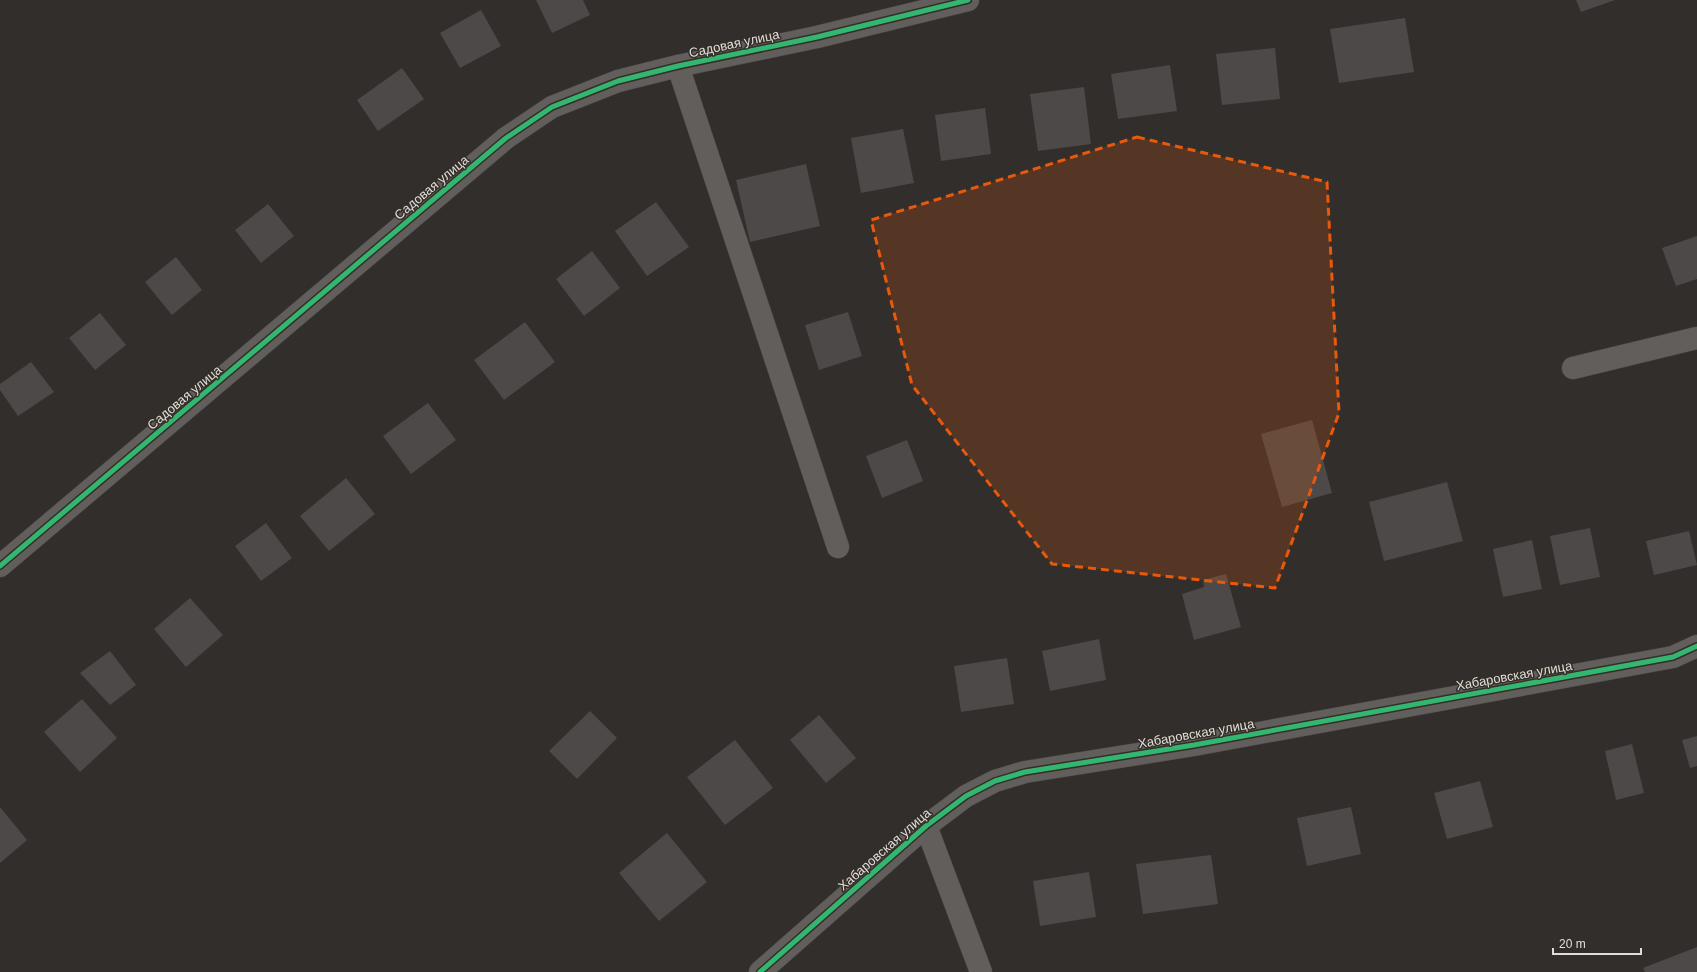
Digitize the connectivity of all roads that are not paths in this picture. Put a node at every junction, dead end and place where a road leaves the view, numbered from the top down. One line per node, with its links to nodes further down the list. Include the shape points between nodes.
1 (968, 0): 2 (street, Садовая улица, via 817,37)
2 (678, 66): 5 (street); 6 (street, Садовая улица, via 618,81 552,107 506,138)
3 (1697, 338): 4 (street)
4 (1573, 368)
5 (838, 547)
6 (0, 566)
7 (1697, 646): 8 (street, Хабаровская улица, via 1665,659 1194,745 1025,772 995,781 966,796)
8 (926, 826): 9 (street, Хабаровская улица); 10 (street)
9 (760, 972)
10 (980, 972)

